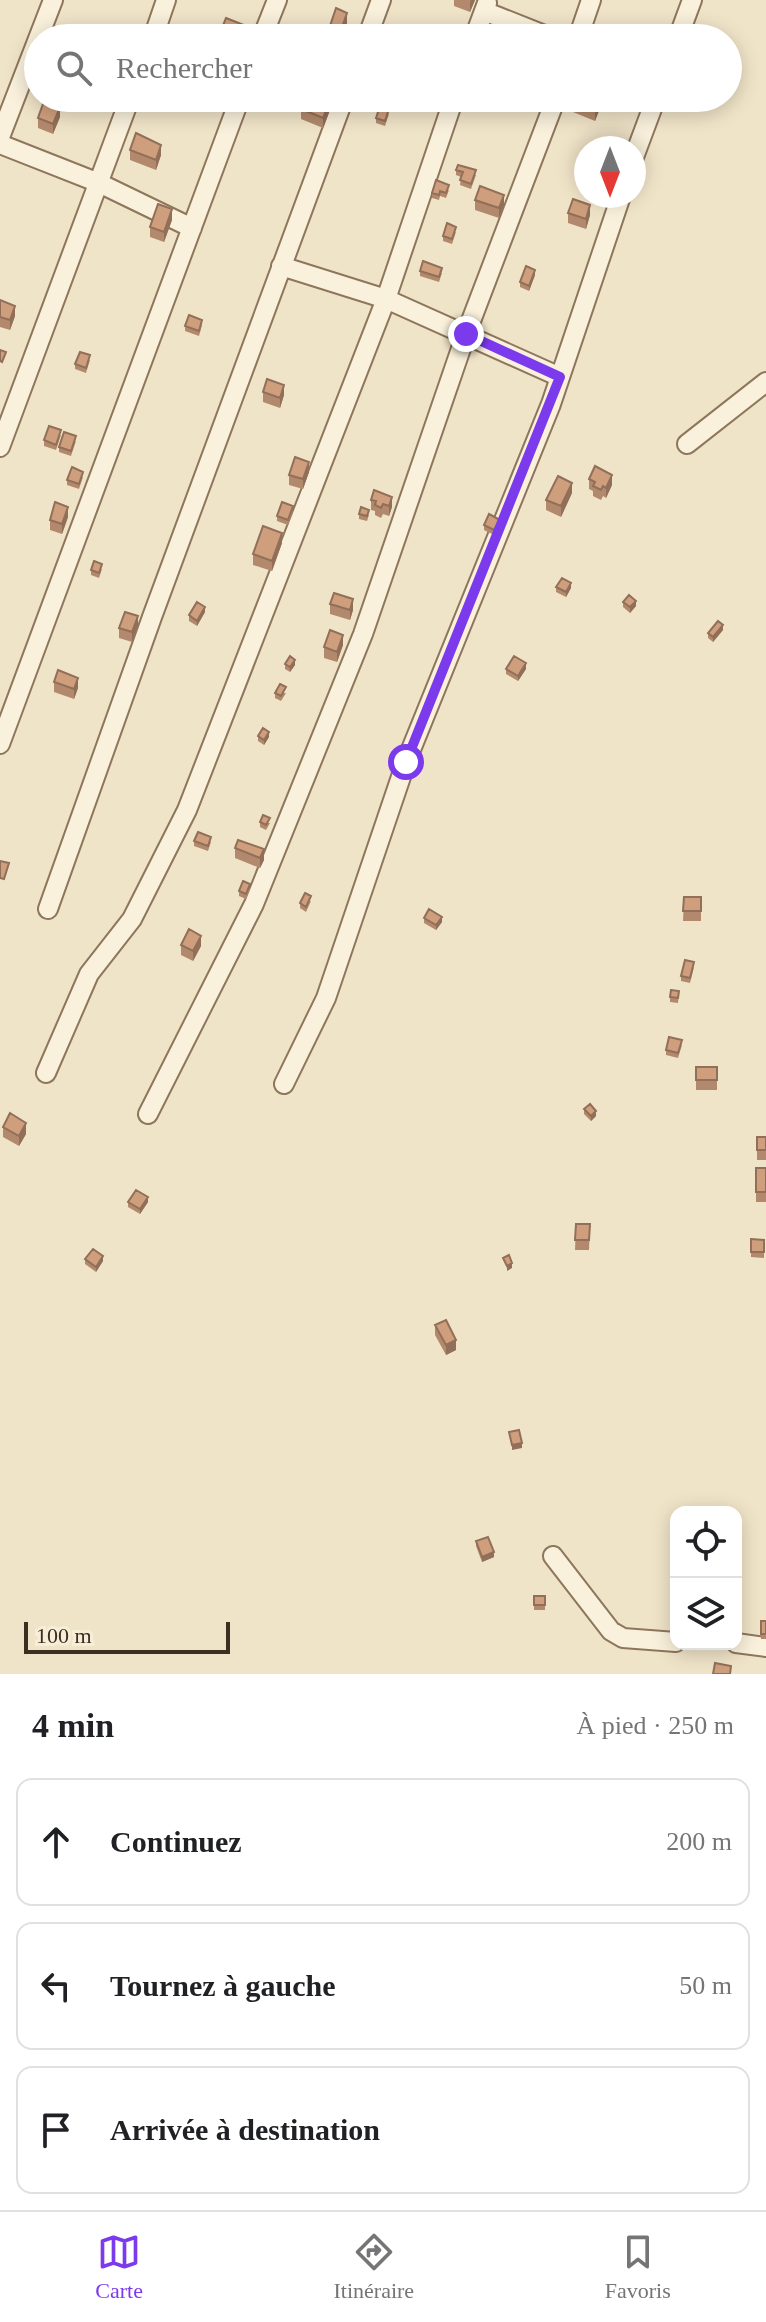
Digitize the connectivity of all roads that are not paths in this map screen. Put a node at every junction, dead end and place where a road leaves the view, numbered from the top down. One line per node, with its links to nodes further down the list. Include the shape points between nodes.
1 (53, 0): 8 (street)
2 (166, 0): 9 (street)
3 (277, 0): 10 (street)
4 (381, 0): 11 (street)
5 (591, 0): 13 (street)
6 (692, 0): 14 (street)
7 (486, 6): 12 (street)
8 (44, 24)
9 (158, 24)
10 (268, 24)
11 (372, 24)
12 (523, 24)
13 (583, 24)
14 (683, 24)
15 (24, 75): 23 (street)
16 (125, 112): 25 (street)
17 (235, 112): 27 (street)
18 (339, 112): 28 (street)
19 (449, 112): 29 (street)
20 (551, 112): 30 (street)
21 (651, 112): 22 (street)
22 (642, 136)
23 (0, 137)
24 (0, 144): 25 (street)
25 (99, 183): 27 (street); 34 (street)
26 (617, 208): 31 (street)
27 (192, 228): 35 (street)
28 (281, 266): 29 (street); 36 (street)
29 (386, 299): 30 (street); 37 (street, via 182,822 132,919 89,974)
30 (466, 334): 31 (street); 39 (street, via 363,634 254,904)
31 (560, 377): 38 (street, via 406,762 326,998)
32 (766, 382): 33 (street)
33 (687, 444)
34 (0, 447)
35 (0, 744)
36 (48, 909)
37 (46, 1073)
38 (284, 1084)
39 (148, 1114)
40 (553, 1556): 41 (street, via 611,1631 623,1638)
41 (670, 1642)
42 (742, 1644): 43 (street)
43 (766, 1647)

